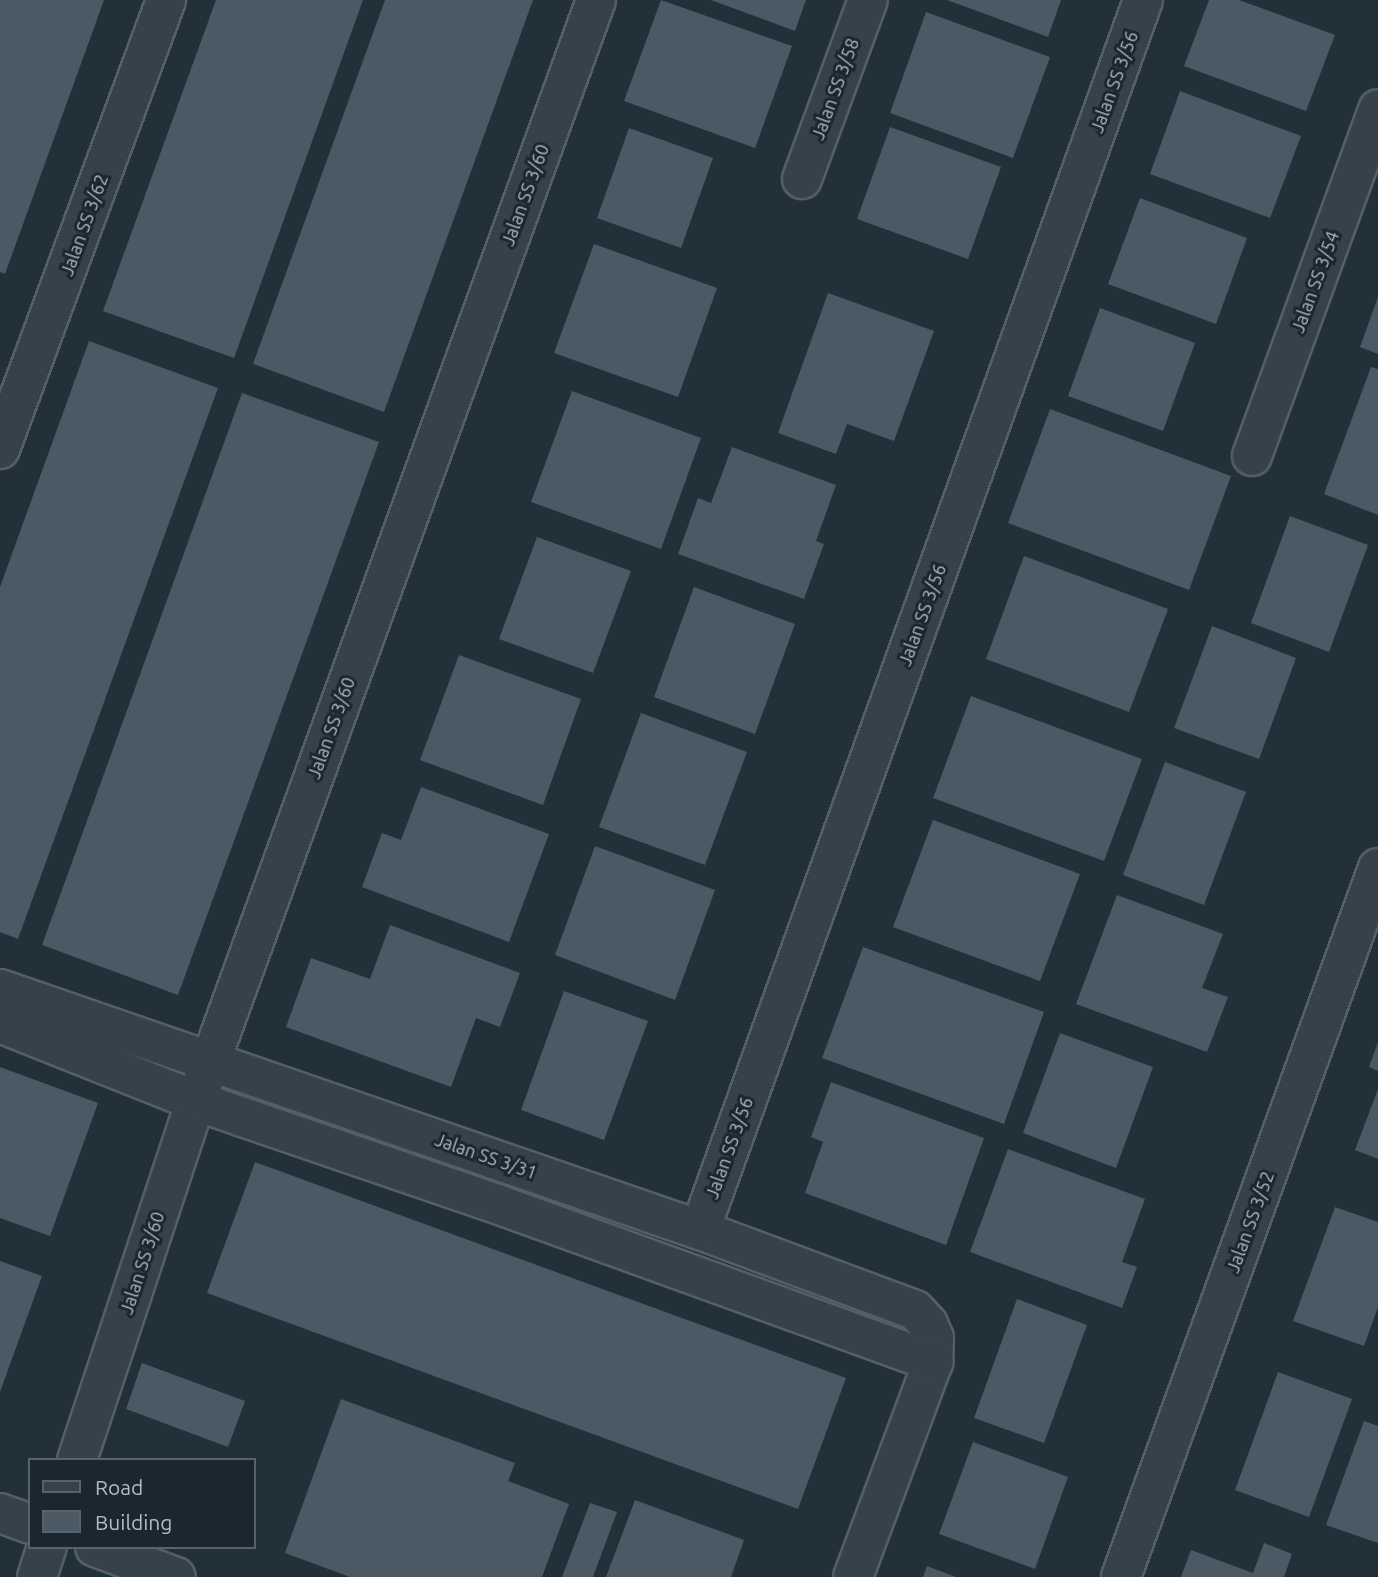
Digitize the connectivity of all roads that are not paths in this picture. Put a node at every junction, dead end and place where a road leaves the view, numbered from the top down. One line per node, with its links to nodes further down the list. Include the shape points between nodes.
1 (166, 0): 7 (street, Jalan SS 3/62)
2 (596, 0): 12 (street, Jalan SS 3/60)
3 (868, 0): 6 (street, Jalan SS 3/58)
4 (1143, 0): 14 (street, Jalan SS 3/56)
5 (1378, 109): 8 (street, Jalan SS 3/54)
6 (802, 179)
7 (0, 449)
8 (1252, 456)
9 (1378, 868): 24 (street, Jalan SS 3/52)
10 (0, 989): 12 (street, Jalan SS 3/31)
11 (0, 1023): 13 (street)
12 (210, 1061): 13 (street, Jalan SS 3/60); 14 (street, Jalan SS 3/31)
13 (196, 1101): 15 (street); 16 (street, Jalan SS 3/60)
14 (700, 1230): 15 (street, Jalan SS 3/31, via 915,1310 934,1338)
15 (933, 1362): 23 (street, Jalan SS 3/31)
16 (77, 1458)
17 (0, 1513): 18 (street)
18 (28, 1523)
19 (46, 1549): 21 (street)
20 (100, 1549): 22 (street)
21 (37, 1577)
22 (176, 1577)
23 (853, 1577)
24 (1121, 1577)

